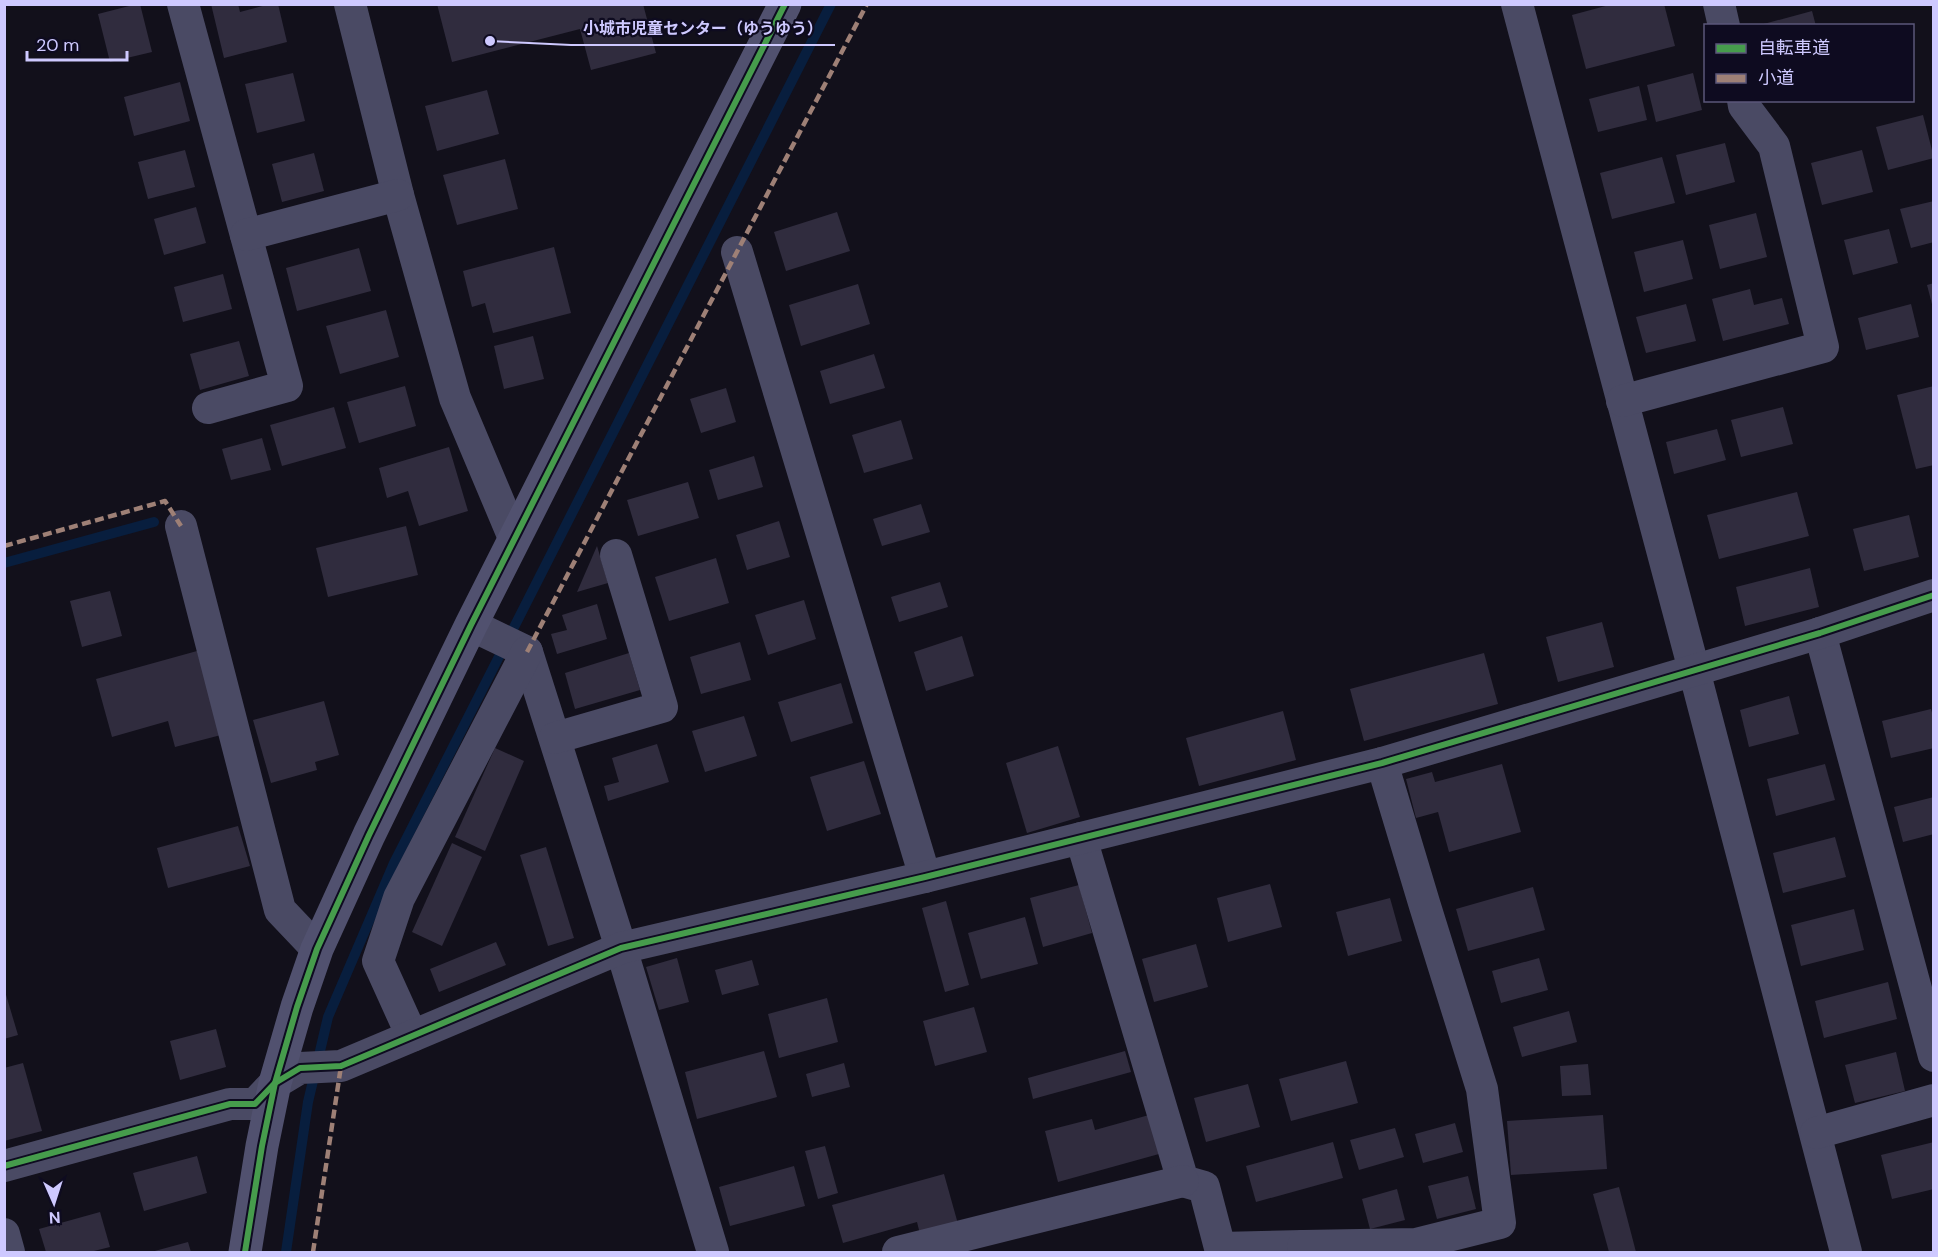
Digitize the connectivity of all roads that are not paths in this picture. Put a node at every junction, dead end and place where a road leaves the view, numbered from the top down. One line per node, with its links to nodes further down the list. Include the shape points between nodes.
1 (183, 4): 9 (street)
2 (350, 4): 8 (street)
3 (785, 4): 14 (street)
4 (1517, 4): 11 (street)
5 (1719, 4): 6 (street)
6 (1724, 24)
7 (1743, 102): 11 (street, via 1774,146 1823,347)
8 (398, 195): 9 (street); 14 (street, via 455,399)
9 (246, 235): 12 (street, via 287,386)
10 (737, 252): 24 (street)
11 (1622, 401): 20 (street)
12 (208, 408)
13 (181, 526): 26 (street, via 280,910)
14 (514, 538): 17 (street)
15 (616, 555): 21 (street, via 662,707)
16 (1934, 595): 18 (street)
17 (471, 625): 19 (street); 26 (street)
18 (1820, 633): 20 (street); 28 (street)
19 (527, 652): 21 (street); 27 (street, via 399,898 378,961)
20 (1694, 670): 22 (street); 31 (street)
21 (555, 738): 25 (street)
22 (1382, 763): 23 (street); 35 (street, via 1482,1089 1500,1223 1416,1244)
23 (1082, 838): 24 (street); 33 (street)
24 (925, 877): 25 (street)
25 (621, 948): 27 (street); 38 (street)
26 (317, 949): 29 (street, via 297,1007)
27 (412, 1036): 29 (street, via 341,1066)
28 (1934, 1056)
29 (287, 1075): 32 (street, via 255,1104 230,1104); 37 (street, via 262,1146)
30 (1934, 1100): 31 (street)
31 (1816, 1133): 40 (street)
32 (4, 1166)
33 (1183, 1181): 35 (street, via 1204,1187 1220,1248); 39 (street)
34 (4, 1234): 36 (street)
35 (1304, 1249)
36 (9, 1252)
37 (245, 1252)
38 (713, 1252)
39 (898, 1252)
40 (1846, 1252)

